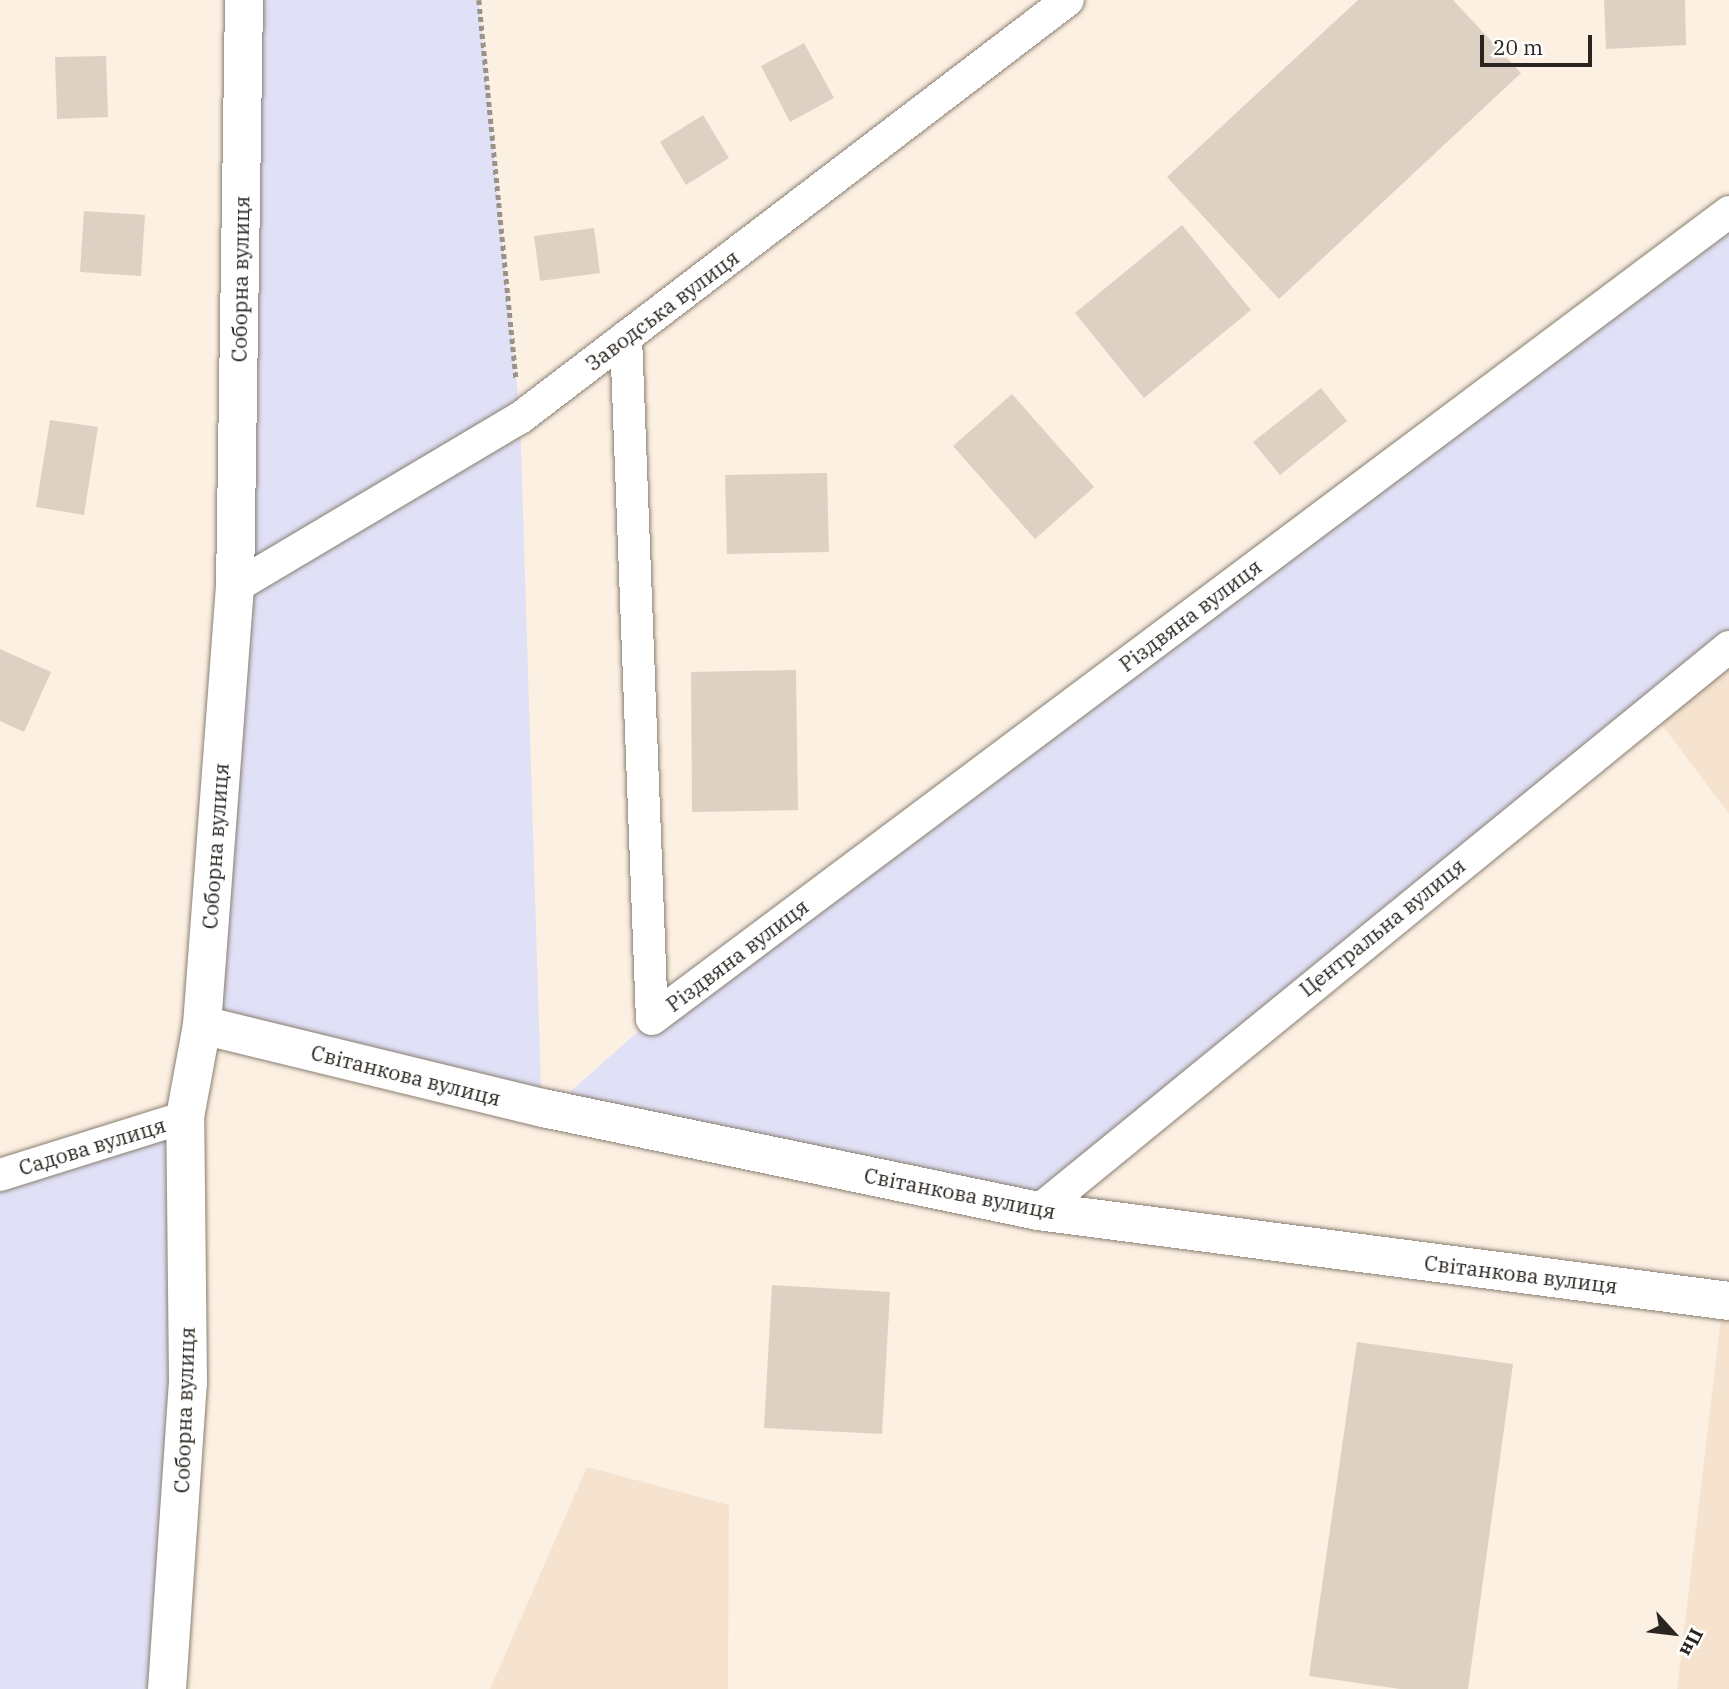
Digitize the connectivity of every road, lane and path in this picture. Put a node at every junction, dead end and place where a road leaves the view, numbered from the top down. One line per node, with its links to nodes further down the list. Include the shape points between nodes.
1 (244, 0): 7 (main road, Соборна вулиця)
2 (479, 0): 6 (path)
3 (1068, 0): 5 (street, Заводська вулиця)
4 (1729, 212): 5 (street, Різдвяна вулиця, via 652,1019)
5 (626, 337): 6 (street, Заводська вулиця)
6 (520, 418): 7 (street, Заводська вулиця)
7 (234, 587): 9 (main road, Соборна вулиця)
8 (1729, 647): 12 (street, Центральна вулиця)
9 (202, 1025): 10 (main road, Соборна вулиця); 12 (main road, Світанкова вулиця, via 543,1108)
10 (185, 1117): 11 (street, Садова вулиця); 14 (main road, Соборна вулиця, via 188,1383)
11 (0, 1175)
12 (1038, 1210): 13 (main road, Світанкова вулиця)
13 (1729, 1301)
14 (167, 1689)

